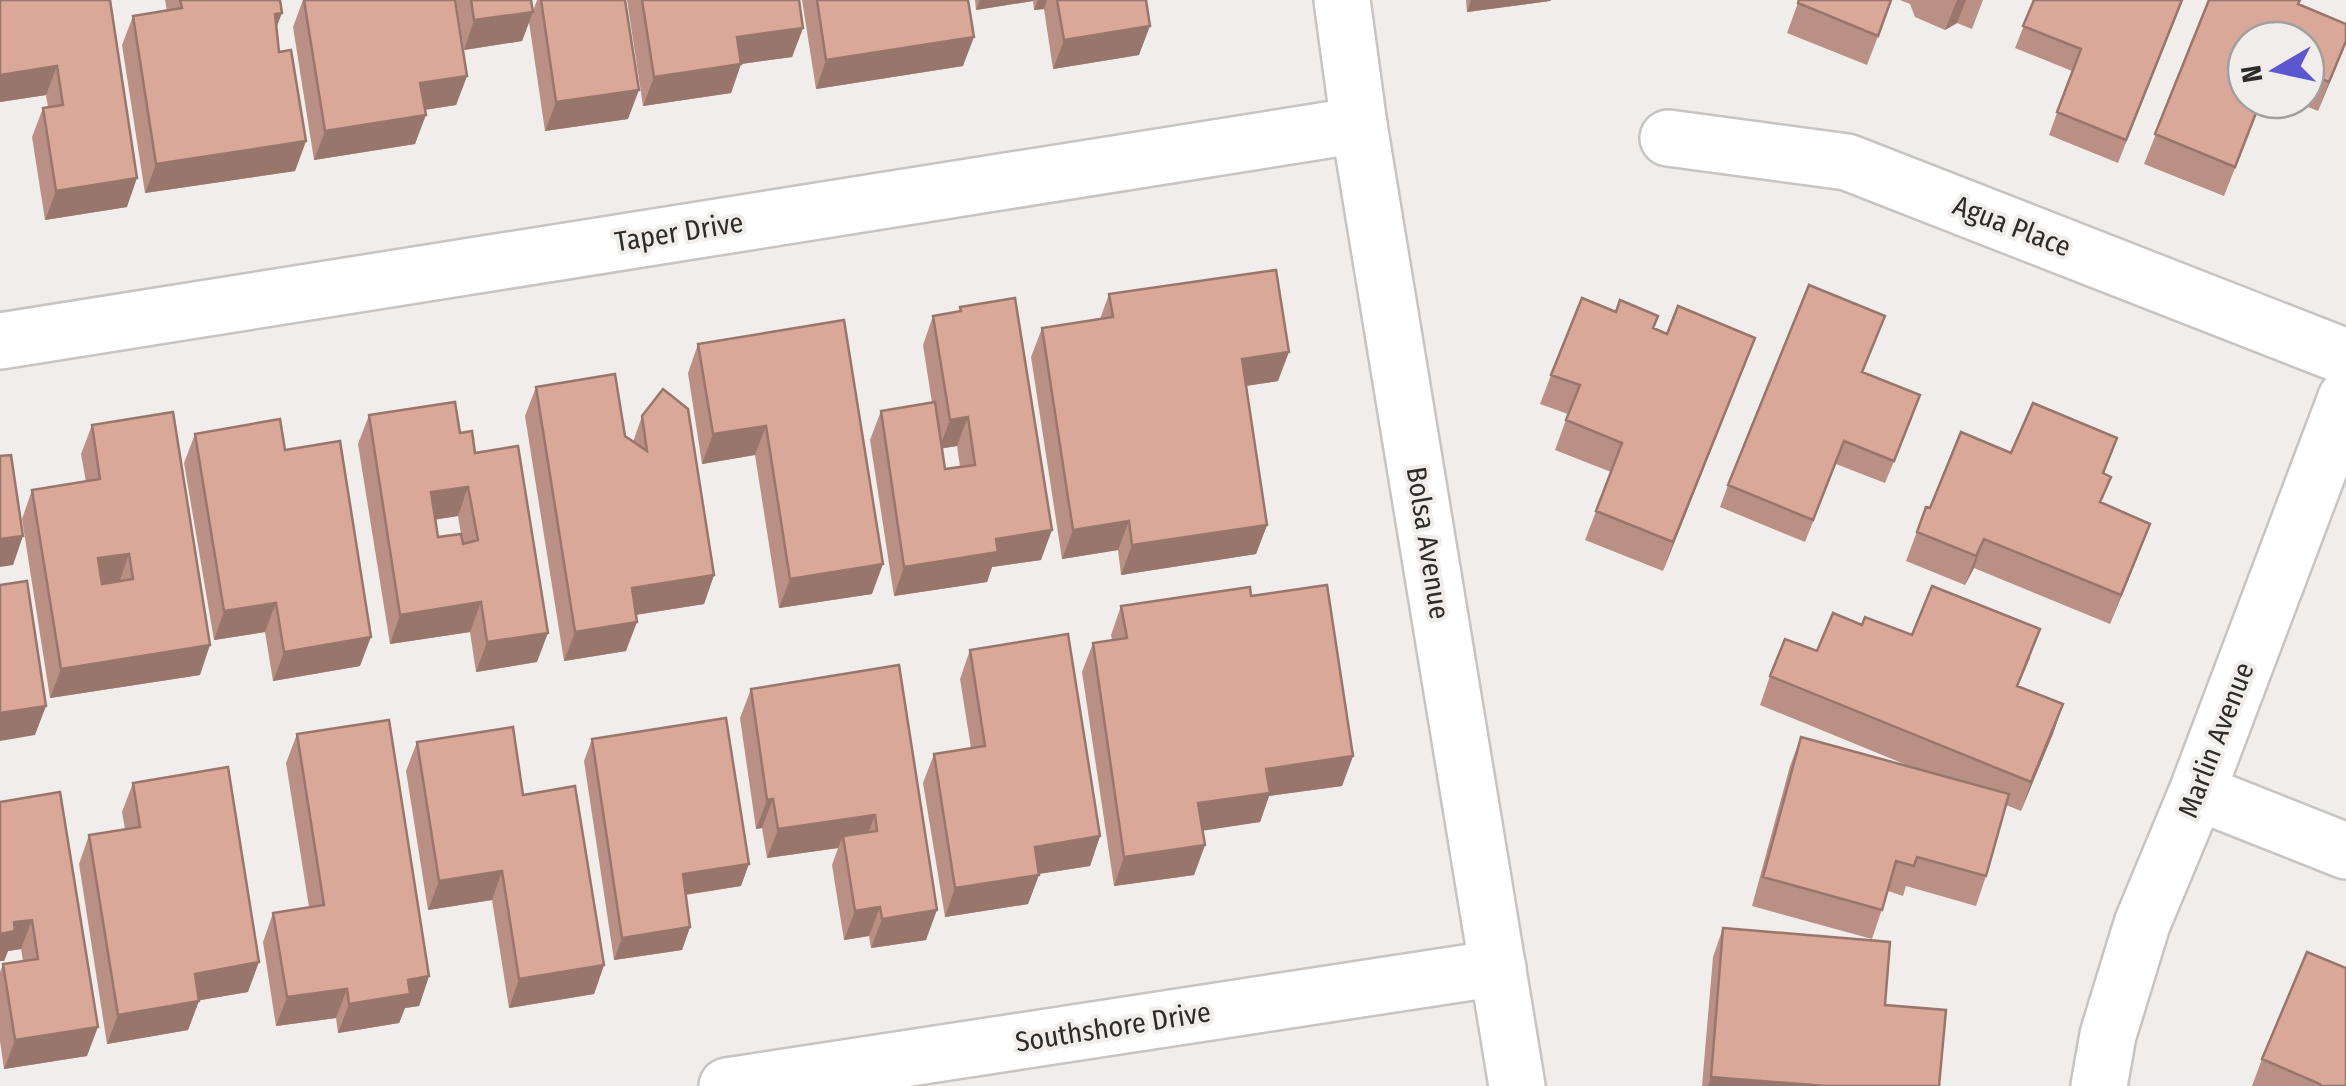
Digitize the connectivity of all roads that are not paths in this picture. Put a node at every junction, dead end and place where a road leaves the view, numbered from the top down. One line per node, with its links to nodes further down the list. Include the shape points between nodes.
1 (1342, 0): 2 (street, Bolsa Avenue)
2 (1359, 125): 4 (street, Taper Drive); 9 (street, Bolsa Avenue)
3 (1668, 138): 5 (street, Agua Place, via 1847,162)
4 (0, 340)
5 (2346, 357)
6 (2346, 398): 7 (street, Marlin Avenue)
7 (2197, 792): 8 (street); 12 (street, Marlin Avenue, via 2142,924)
8 (2346, 851)
9 (1498, 968): 10 (street, Southshore Drive); 11 (street, Bolsa Avenue)
10 (727, 1086)
11 (1517, 1086)
12 (2099, 1086)

